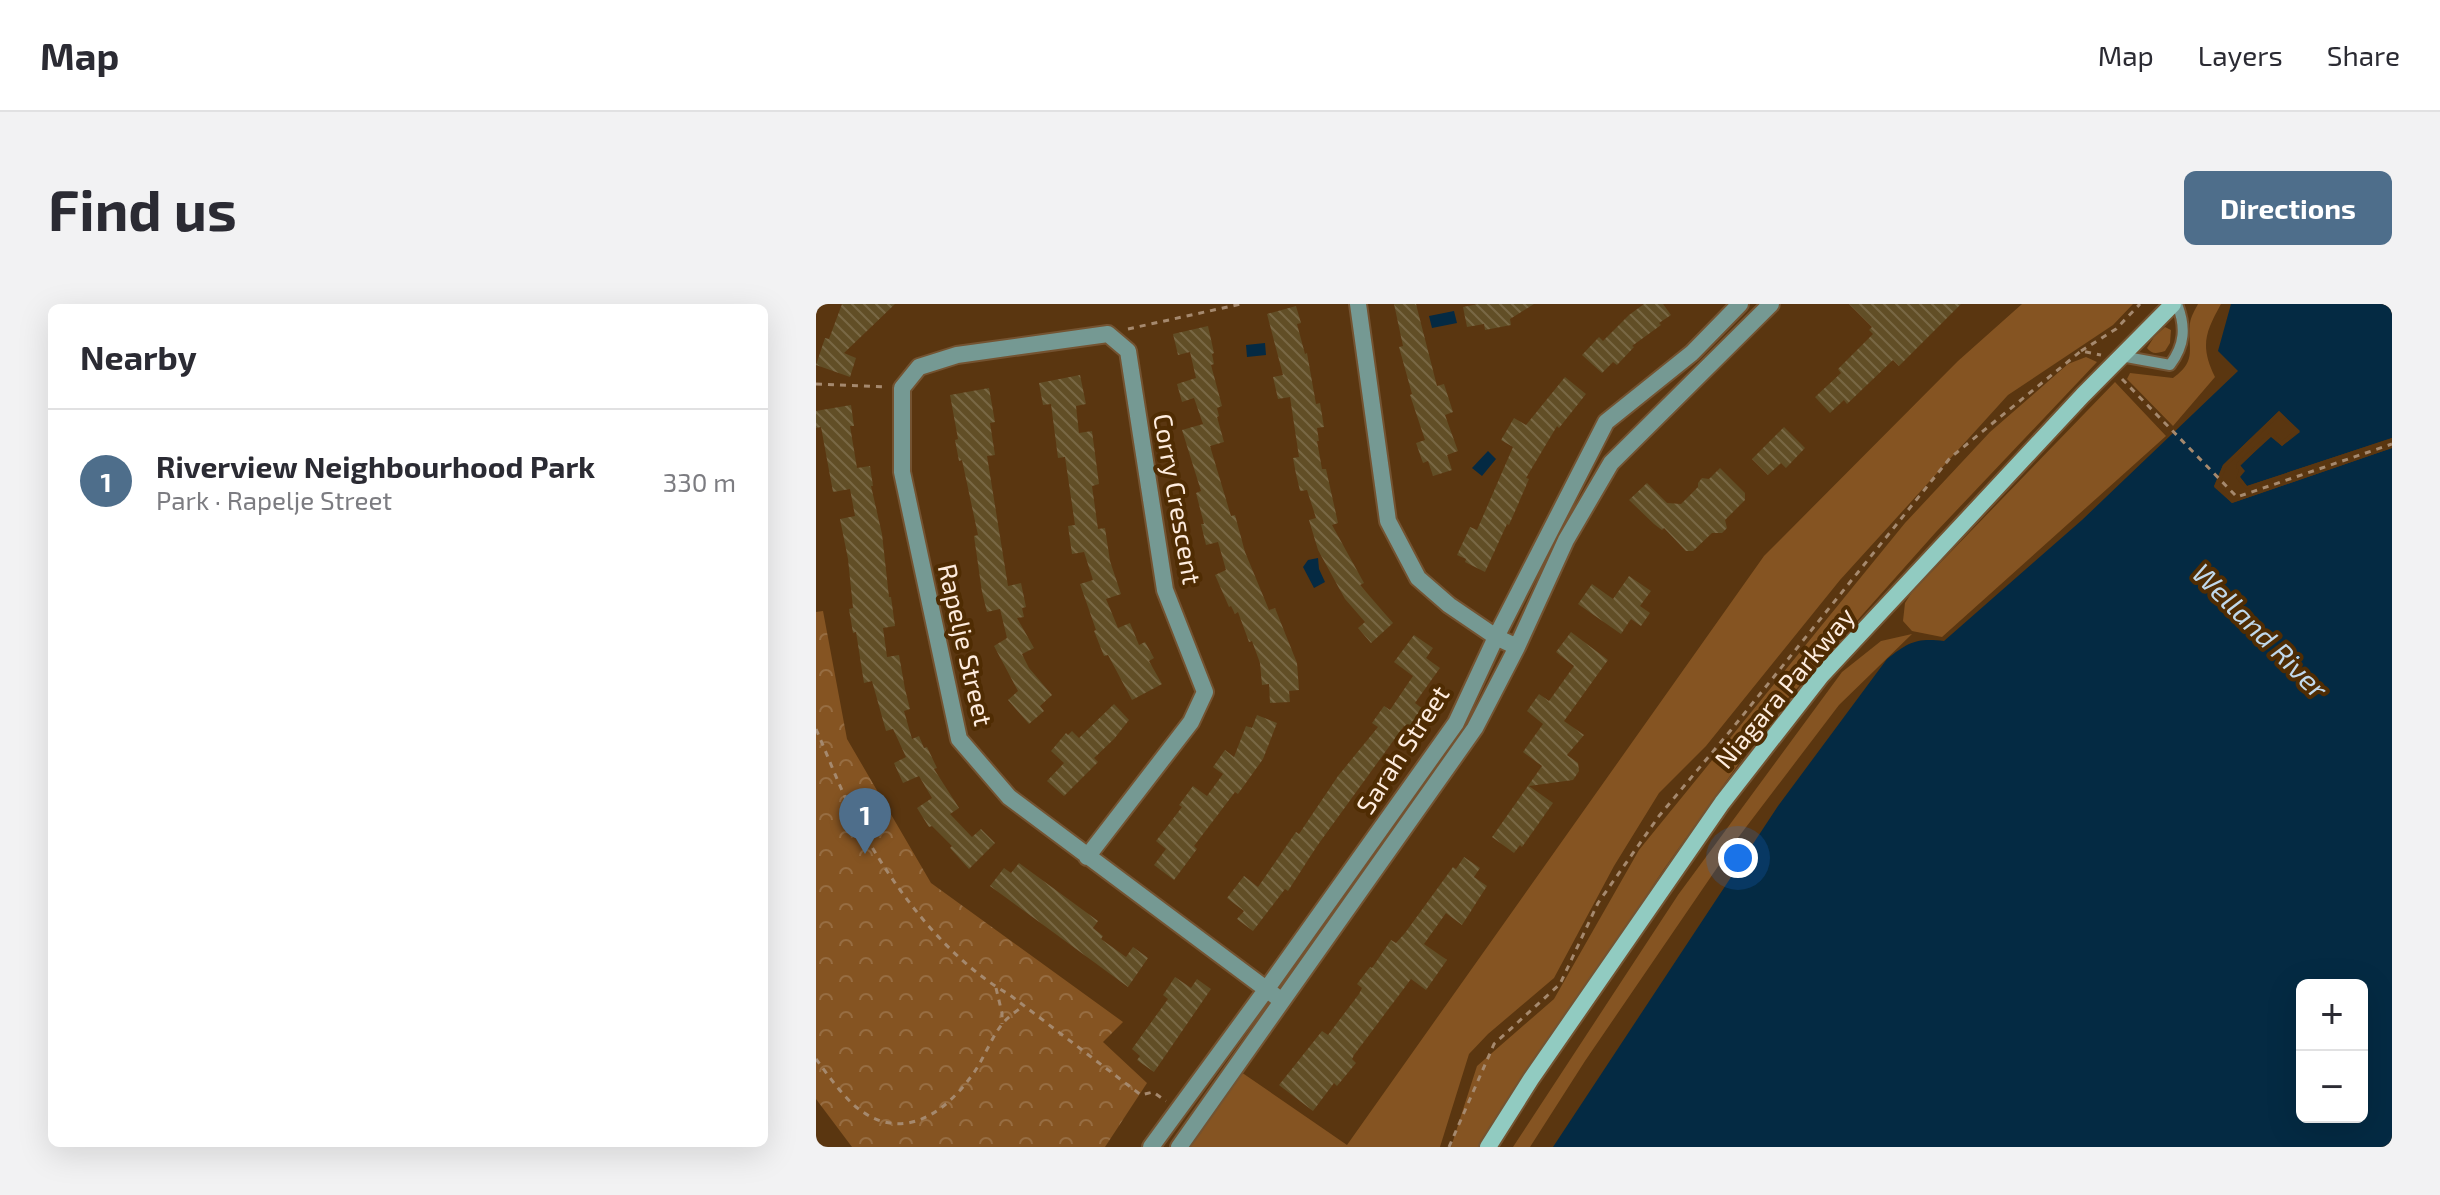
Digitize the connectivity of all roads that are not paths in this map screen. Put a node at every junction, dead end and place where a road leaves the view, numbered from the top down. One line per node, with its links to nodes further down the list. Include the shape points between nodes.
1 (1358, 304): 9 (street, via 1388,521 1418,578)
2 (1740, 304): 6 (street, Sarah Street)
3 (1771, 304): 8 (street, Sarah Street)
4 (2175, 304): 7 (main road, Niagara Parkway); 7 (lane, via 2184,322 2181,351 2170,365)
5 (1108, 334): 11 (street, Corry Crescent, via 1128,351 1165,590 1205,692 1191,722); 11 (street, Rapelje Street, via 957,355 919,367 902,388 902,472 959,739 1009,797)
6 (1692, 353): 8 (lane); 9 (street, Sarah Street, via 1606,422)
7 (2116, 362): 16 (main road, Niagara Parkway, via 1821,676 1722,803)
8 (1707, 367): 10 (street, Sarah Street, via 1611,463 1566,540)
9 (1496, 637): 10 (street); 12 (street, Sarah Street, via 1456,723)
10 (1517, 647): 13 (street, Sarah Street, via 1475,728)
11 (1087, 857): 12 (street, Rapelje Street)
12 (1266, 990): 13 (street, Rapelje Street); 14 (street, Sarah Street)
13 (1282, 1001): 15 (street, Sarah Street)
14 (1151, 1147)
15 (1179, 1147)
16 (1488, 1147)

